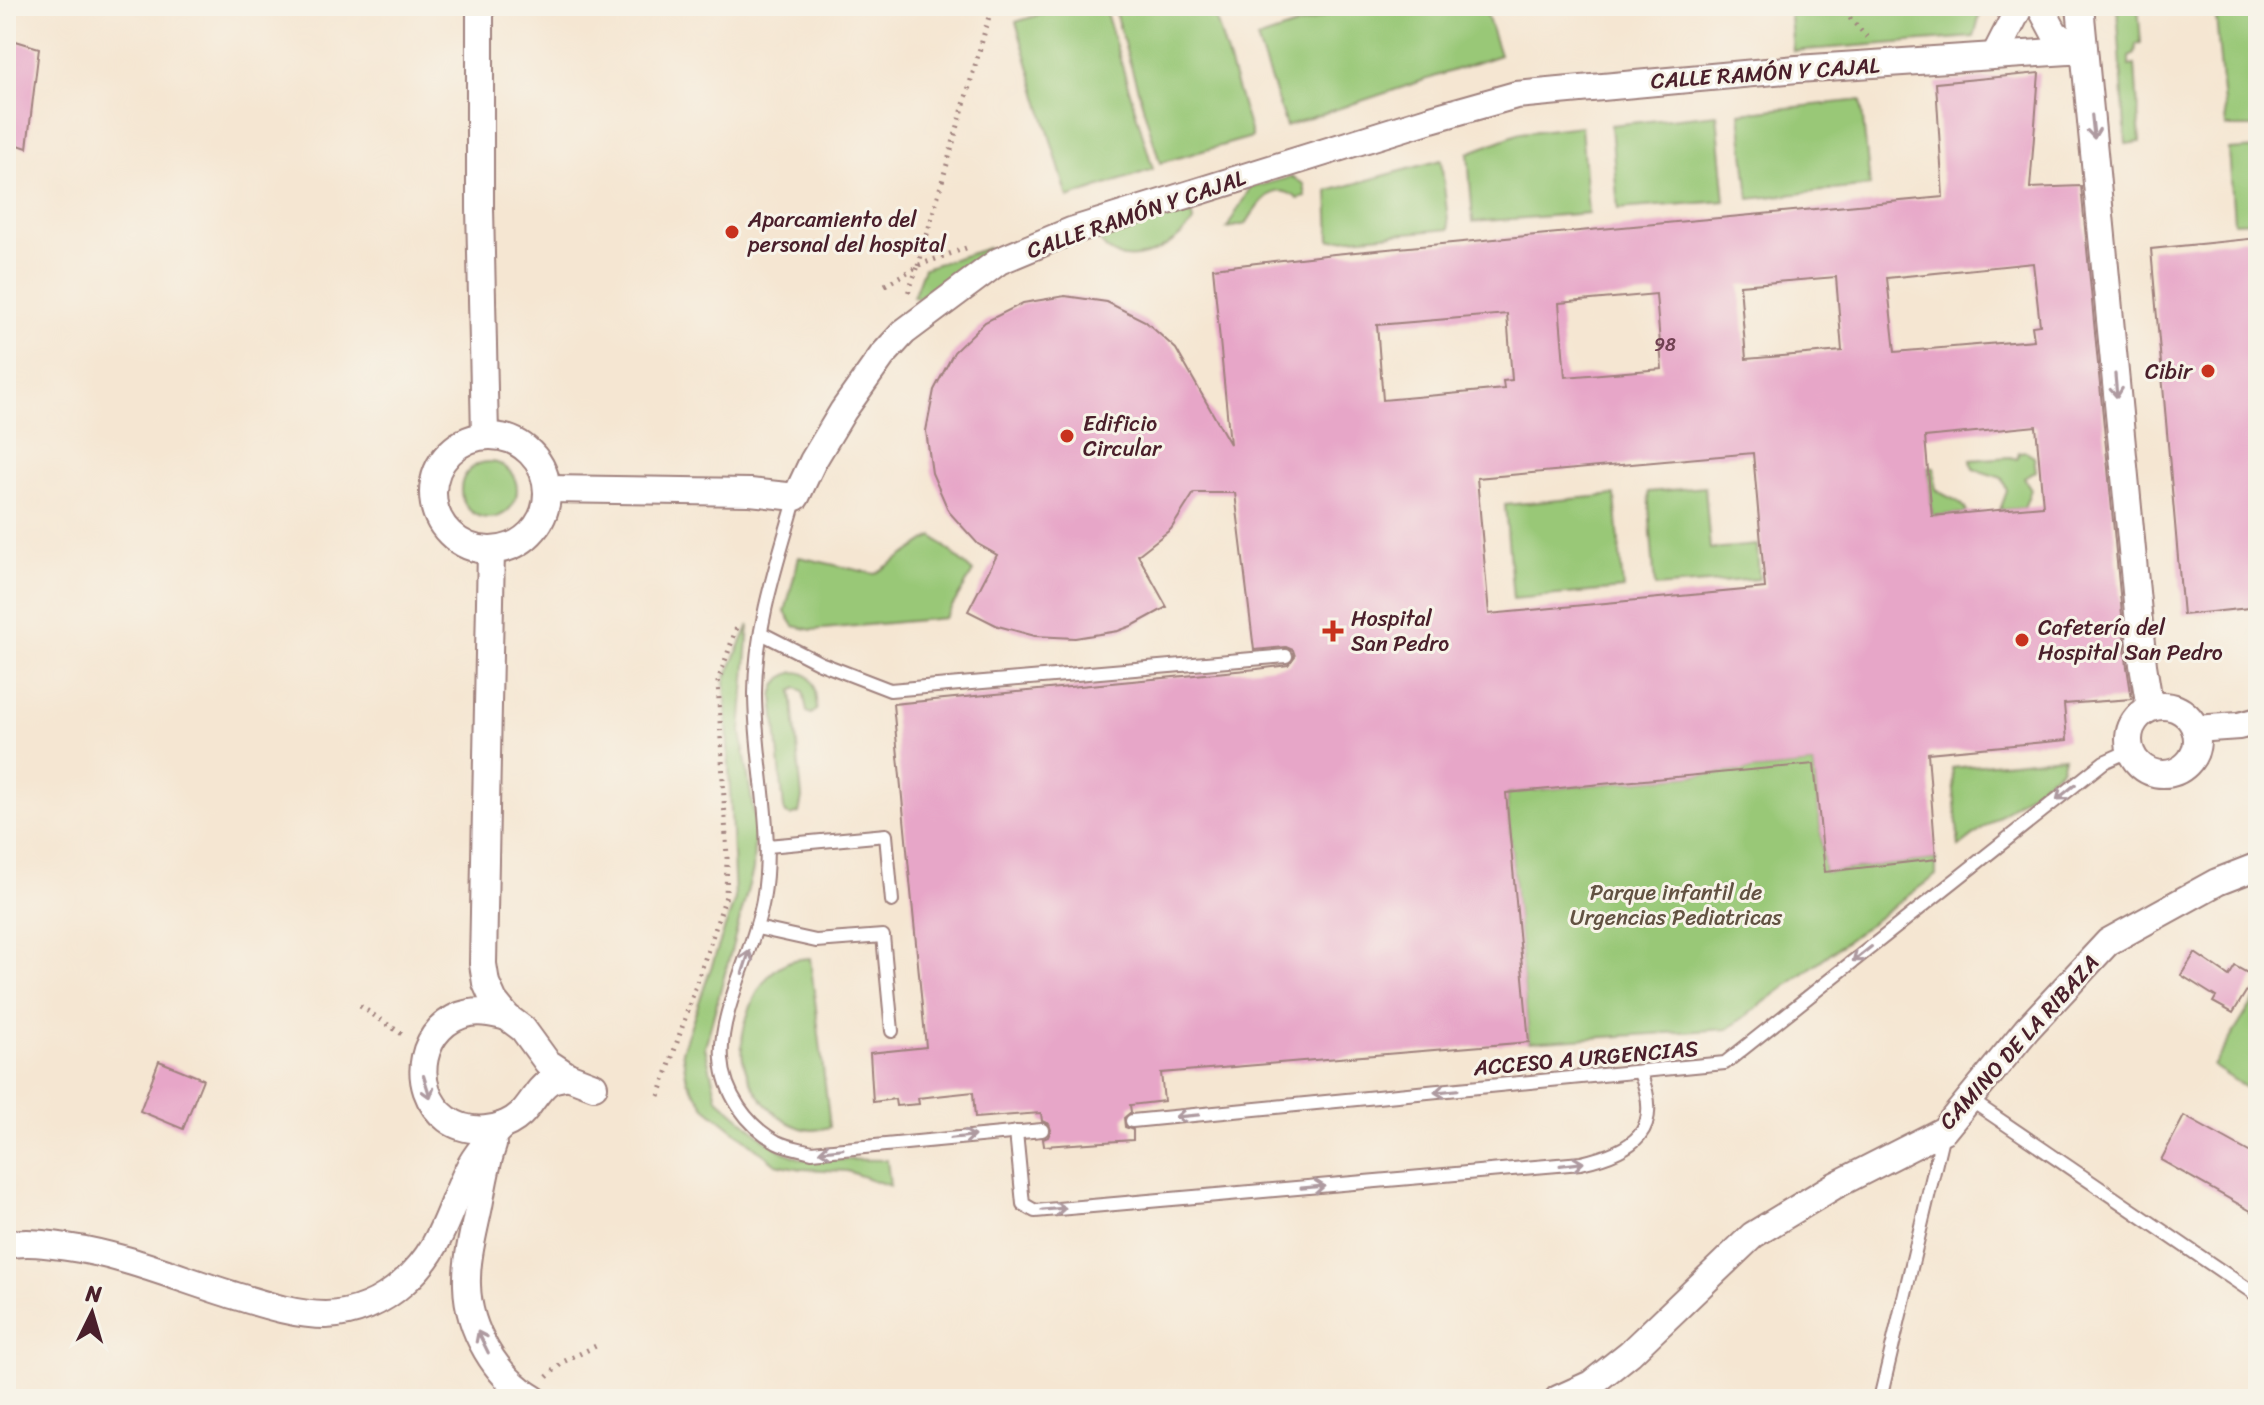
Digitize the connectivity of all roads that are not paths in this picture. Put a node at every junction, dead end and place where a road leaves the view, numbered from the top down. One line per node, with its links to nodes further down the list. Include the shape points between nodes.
1 (480, 6): 7 (street)
2 (2020, 6): 6 (street)
3 (2040, 6): 5 (street, via 2055,34)
4 (2080, 6): 5 (street)
5 (2084, 50): 6 (street, CALLE RAMÓN Y CAJAL); 13 (street, one-way to 13)
6 (1995, 55): 9 (street, CALLE RAMÓN Y CAJAL, via 1516,95 1071,231 999,261 904,332 843,411)
7 (485, 435): 8 (street, via 512,440 535,456); 10 (street, via 458,445 444,458 433,493 444,528 458,541)
8 (548, 489): 9 (street); 10 (street, via 547,504 533,531 509,548)
9 (796, 497): 11 (lane, CALLE RAMÓN Y CAJAL)
10 (491, 550): 21 (street)
11 (761, 633): 12 (lane, via 890,690); 17 (lane, CALLE RAMÓN Y CAJAL, via 755,693)
12 (1286, 656)
13 (2150, 708): 15 (street, via 2172,707); 16 (street, via 2134,721)
14 (2258, 721): 15 (street)
15 (2195, 729): 16 (street, via 2191,759 2173,772 2152,772)
16 (2131, 750): 26 (lane, ACCESO A URGENCIAS, one-way to 26, via 2104,762 1725,1063)
17 (768, 846): 19 (lane, via 886,835); 20 (lane, CALLE RAMÓN Y CAJAL)
18 (2258, 866): 29 (street, CAMINO DE LA RIBAZA, via 2217,882 2108,942)
19 (892, 901)
20 (757, 928): 24 (lane, via 816,941 883,936); 36 (lane, CALLE RAMÓN Y CAJAL, via 725,1024 722,1059 730,1093 750,1122 778,1142 812,1152)
21 (483, 964): 22 (street); 23 (street, via 494,1001)
22 (459, 1017): 23 (street, via 488,1012); 31 (street, one-way to 31, via 436,1033 422,1069 424,1088)
23 (507, 1017): 25 (street)
24 (892, 1031)
25 (534, 1044): 27 (street, via 547,1062); 30 (street, via 540,1082)
26 (1640, 1073): 32 (lane, ACCESO A URGENCIAS, one-way to 32); 36 (lane, one-way to 26, via 1023,1204 1035,1211 1565,1165 1609,1157 1635,1143 1648,1113)
27 (568, 1076): 28 (street); 30 (street, via 550,1081)
28 (594, 1086)
29 (1969, 1099): 35 (street, CAMINO DE LA RIBAZA); 39 (lane)
30 (533, 1100): 33 (street)
31 (447, 1119): 33 (street, via 465,1128); 37 (street, via 467,1148)
32 (1132, 1121)
33 (503, 1125): 37 (street); 40 (street, one-way to 33, via 523,1393 501,1372 472,1318 467,1285 487,1164)
34 (1042, 1130): 36 (lane, CALLE RAMÓN Y CAJAL)
35 (1944, 1130): 41 (street, CAMINO DE LA RIBAZA, via 1753,1235 1630,1353 1591,1384); 42 (lane)
36 (1016, 1132)
37 (469, 1169): 38 (street, via 447,1224 422,1265 385,1297 329,1315 257,1303 102,1253 45,1244)
38 (6, 1245)
39 (2258, 1296)
40 (539, 1390)
41 (1558, 1399)
42 (1880, 1399)

